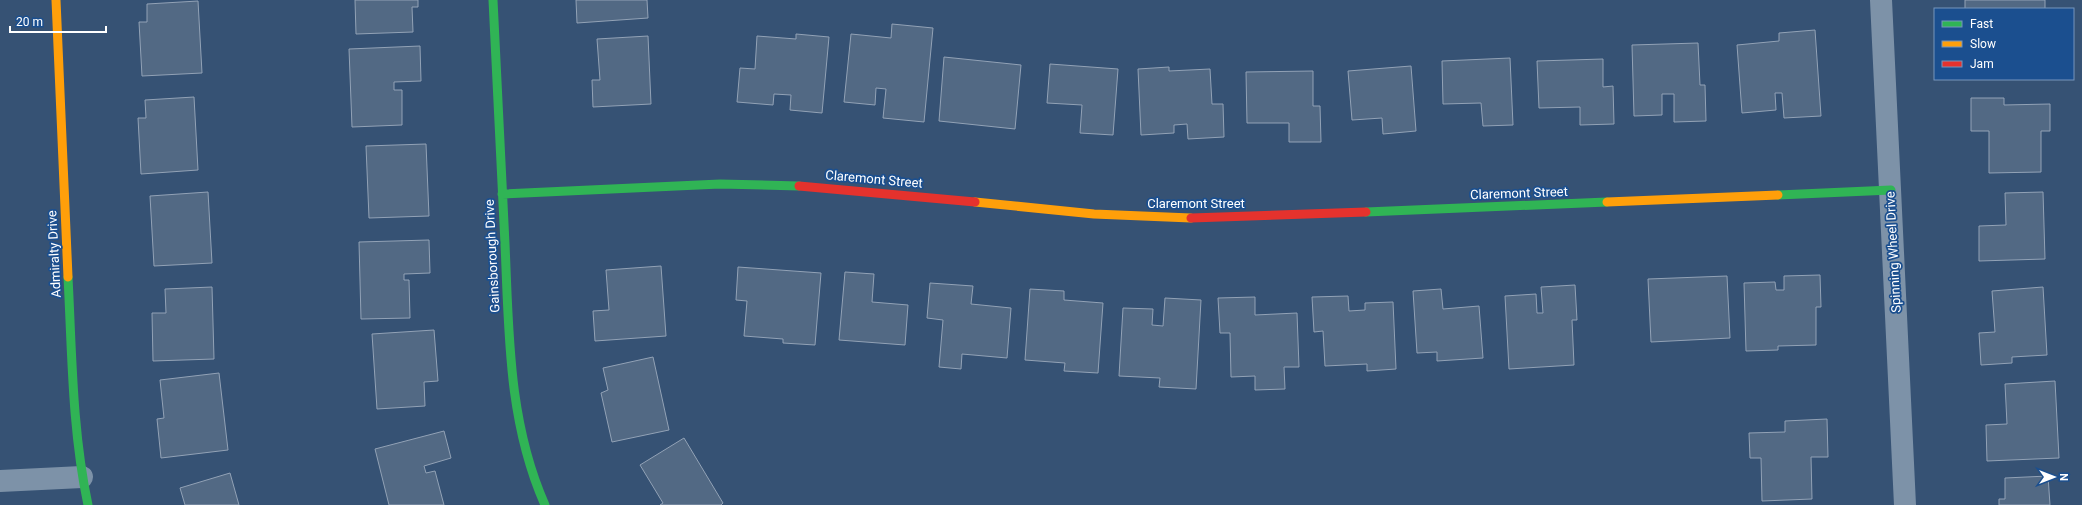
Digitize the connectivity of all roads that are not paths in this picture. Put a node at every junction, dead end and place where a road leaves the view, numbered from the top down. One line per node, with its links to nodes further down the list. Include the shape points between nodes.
1 (56, 0): 6 (street, Admiralty Drive, via 74,406)
2 (493, 0): 5 (street, Gainsborough Drive)
3 (1882, 0): 4 (street, Spinning Wheel Drive)
4 (1890, 190): 5 (street, Claremont Street, via 1202,219 1094,214 778,184 720,184); 10 (street, Spinning Wheel Drive)
5 (502, 194): 9 (street, Gainsborough Drive, via 511,374 517,421 526,456)
6 (82, 477): 7 (street); 8 (street, Admiralty Drive)
7 (0, 481)
8 (88, 505)
9 (545, 505)
10 (1905, 505)

